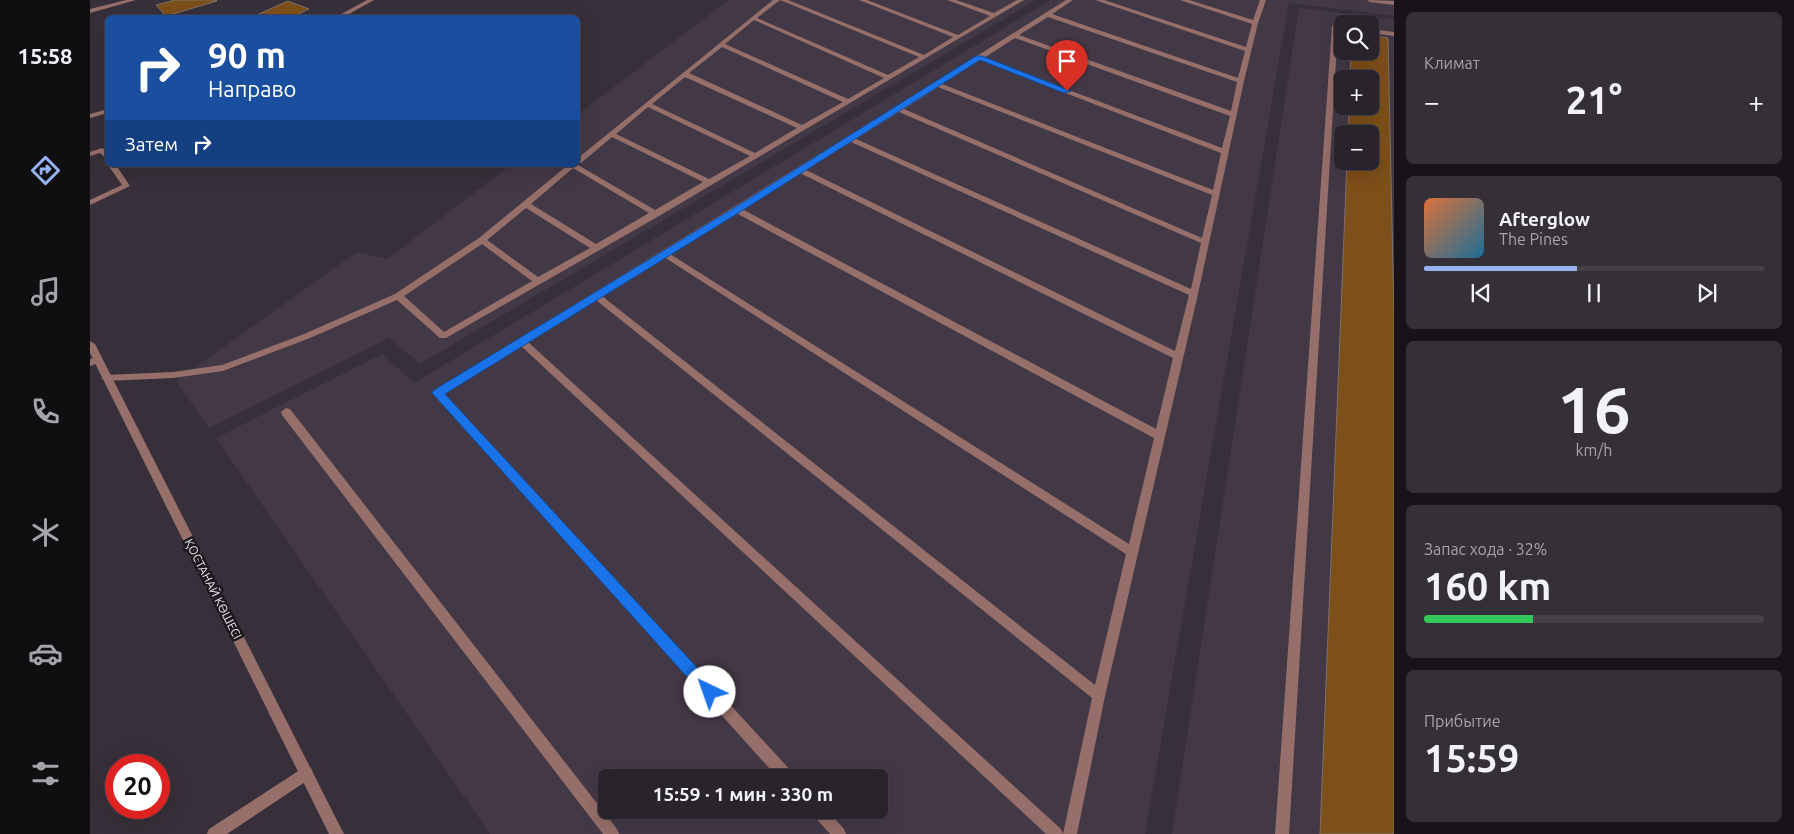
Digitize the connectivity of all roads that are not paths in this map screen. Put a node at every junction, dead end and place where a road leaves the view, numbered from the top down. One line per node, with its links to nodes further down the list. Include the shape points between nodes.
1 (133, 0): 14 (street)
2 (371, 0): 16 (street)
3 (777, 0): 18 (street)
4 (783, 0): 27 (street)
5 (862, 0): 22 (street)
6 (950, 0): 17 (street)
7 (1021, 0): 17 (street)
8 (1070, 0): 15 (street)
9 (1098, 0): 26 (street)
10 (1182, 0): 19 (street)
11 (1263, 0): 19 (street)
12 (1370, 0): 13 (street)
13 (1394, 3)
14 (90, 11)
15 (1046, 14): 23 (street); 31 (street)
16 (342, 15)
17 (994, 15): 22 (street)
18 (752, 18): 25 (street); 30 (street)
19 (1255, 23): 26 (street)
20 (1379, 32): 21 (street)
21 (1394, 34)
22 (958, 36): 27 (street)
23 (1014, 36): 28 (street); 37 (street)
24 (1334, 41): 83 (street)
25 (721, 44): 29 (street); 33 (street)
26 (1248, 50): 31 (street)
27 (924, 56): 30 (street)
28 (979, 58): 32 (street); 42 (street)
29 (685, 74): 34 (street); 39 (street)
30 (889, 78): 33 (street)
31 (1241, 81): 37 (street)
32 (936, 84): 35 (street); 52 (street)
33 (848, 102): 39 (street)
34 (648, 104): 40 (street); 45 (street)
35 (899, 109): 41 (street); 58 (street)
36 (105, 112): 38 (street)
37 (1234, 115): 42 (street)
38 (90, 116)
39 (802, 128): 45 (street)
40 (611, 134): 46 (street); 51 (street)
41 (850, 139): 50 (street); 62 (street)
42 (1224, 152): 52 (street)
43 (90, 154): 44 (street, via 102,150)
44 (105, 154)
45 (754, 156): 51 (street)
46 (580, 160)
47 (113, 167): 53 (street, via 126,186)
48 (571, 167): 54 (street)
49 (576, 167): 56 (street)
50 (800, 170): 55 (street); 67 (street)
51 (708, 182): 56 (street)
52 (1216, 194): 58 (street)
53 (90, 203)
54 (526, 204): 57 (street); 59 (street)
55 (737, 210): 60 (street); 71 (street)
56 (656, 214): 59 (street)
57 (482, 240): 61 (street); 63 (street)
58 (1206, 242): 62 (street)
59 (596, 248): 61 (street)
60 (665, 254): 64 (street); 72 (street)
61 (538, 281): 63 (street, via 443,336)
62 (1194, 294): 67 (street)
63 (398, 296): 69 (street, via 223,368 173,375)
64 (597, 296): 65 (street); 73 (street)
65 (522, 341): 74 (street, via 438,393); 81 (street)
66 (90, 344): 68 (street, ҚОСТАНАЙ КӨШЕСІ)
67 (1178, 357): 71 (street)
68 (94, 361): 69 (street, ҚОСТАНАЙ КӨШЕСІ)
69 (106, 378): 75 (street, ҚОСТАНАЙ КӨШЕСІ)
70 (286, 412): 79 (street)
71 (1160, 436): 72 (street)
72 (1132, 552): 73 (street)
73 (1099, 696): 82 (street)
74 (780, 769)
75 (306, 773): 77 (street); 78 (street, ҚОСТАНАЙ КӨШЕСІ)
76 (826, 819): 80 (street)
77 (214, 834)
78 (337, 834)
79 (612, 834)
80 (839, 834)
81 (1056, 834)
82 (1070, 834)
83 (1282, 834)

